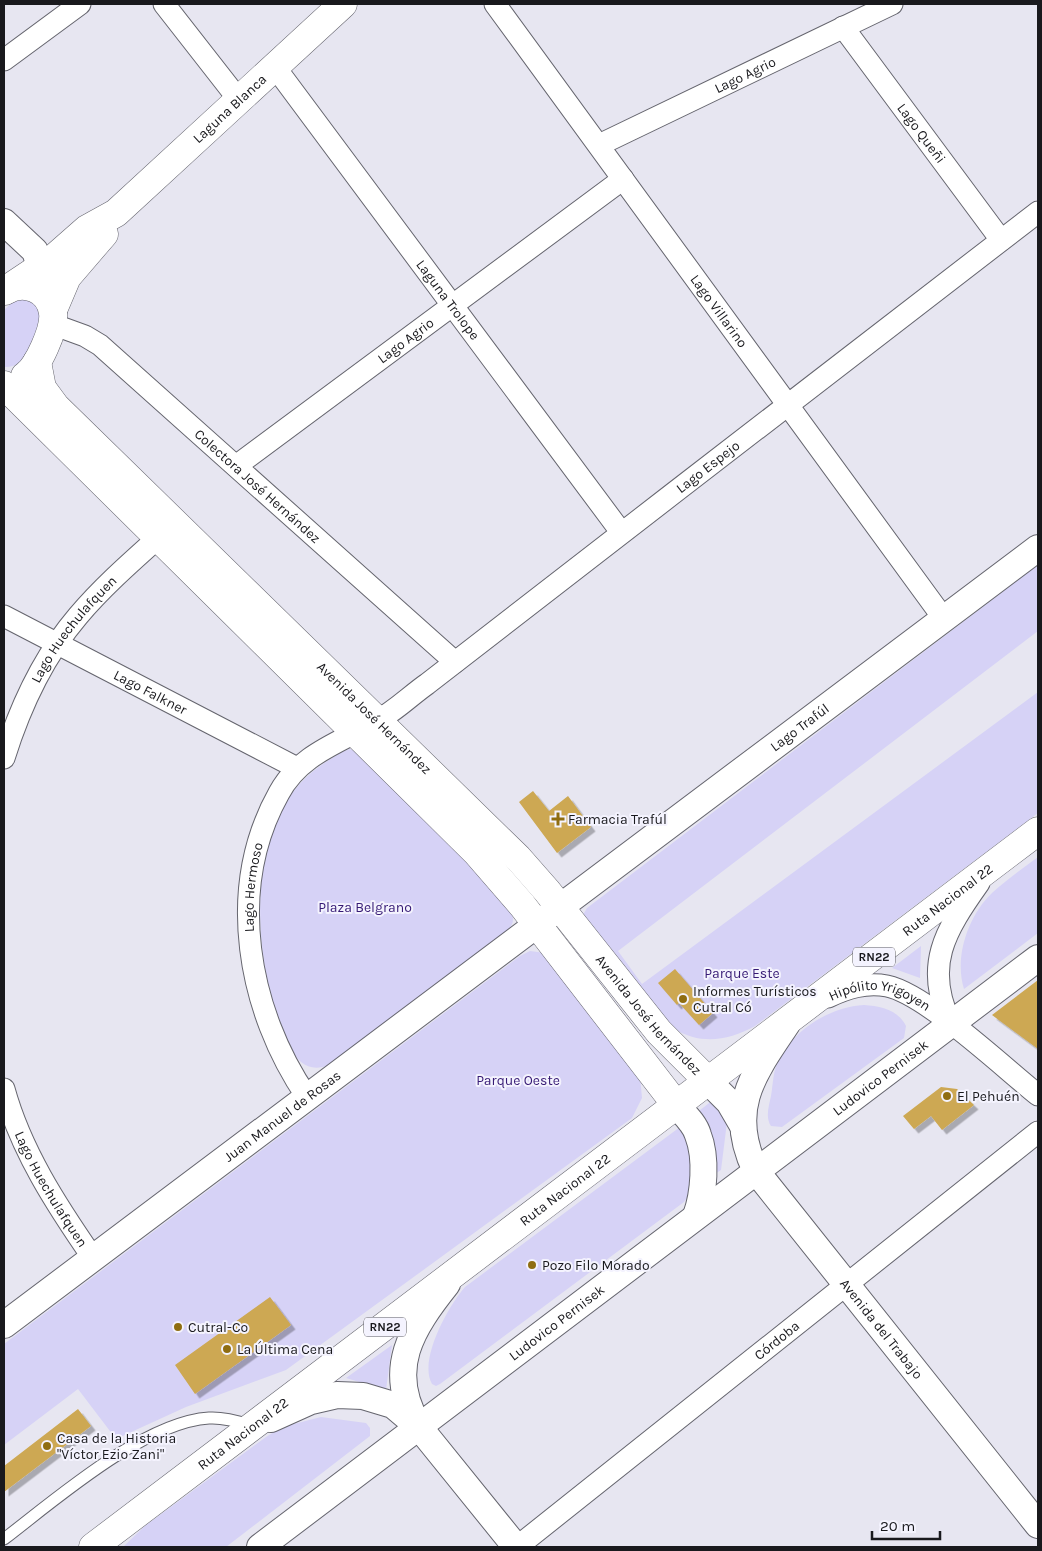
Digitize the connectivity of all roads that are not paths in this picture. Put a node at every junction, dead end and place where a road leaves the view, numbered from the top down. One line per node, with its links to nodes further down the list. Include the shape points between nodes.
1 (80, 4): 7 (street)
2 (164, 4): 9 (street)
3 (343, 4): 8 (main road, Laguna Blanca)
4 (495, 4): 10 (street, Lago Villarino)
5 (892, 4): 6 (street, Lago Agrio)
6 (843, 27): 10 (street, Lago Agrio); 15 (street, Lago Queñi)
7 (4, 60)
8 (275, 67): 9 (main road, Laguna Blanca); 18 (street, Laguna Trolope)
9 (238, 100): 13 (main road, Laguna Blanca)
10 (599, 145): 11 (street, Lago Villarino)
11 (623, 179): 18 (street, Lago Agrio); 23 (street, Lago Villarino)
12 (1038, 212): 15 (street, Lago Espejo)
13 (116, 213): 16 (main road, Laguna Blanca, via 87,229); 19 (main road, Laguna Blanca, via 101,239 67,277)
14 (4, 222): 16 (street, via 32,246)
15 (1001, 240): 23 (street, Lago Espejo)
16 (42, 266): 17 (main road, Laguna Blanca); 19 (street)
17 (5, 291): 19 (main road, via 18,286 32,287 44,294)
18 (453, 305): 24 (street, Lago Agrio); 26 (street, Laguna Trolope)
19 (52, 313): 20 (main road); 24 (street, Colectora José Hernández, via 100,345)
20 (37, 362): 21 (main road, via 23,376); 25 (main road, Avenida José Hernández, via 40,381 50,400)
21 (4, 379)
22 (4, 385): 25 (main road, Avenida José Hernández)
23 (787, 404): 26 (street, Lago Espejo); 29 (street, Lago Villarino)
24 (236, 466): 31 (street, Colectora José Hernández)
25 (166, 530): 30 (street, Lago Huechulafquen, via 90,603); 32 (main road, Avenida José Hernández)
26 (621, 532): 31 (street, Lago Espejo)
27 (1038, 548): 29 (street, Lago Trafúl)
28 (4, 616): 30 (street, Lago Falkner)
29 (944, 618): 37 (street, Lago Trafúl)
30 (57, 644): 33 (street, Lago Huechulafquen, via 31,689); 34 (street, Lago Falkner)
31 (456, 662): 32 (street, Lago Espejo)
32 (367, 727): 34 (street, Lago Hermoso, via 319,751); 37 (main road, Avenida José Hernández, via 518,858); 38 (main road, Avenida José Hernández)
33 (4, 758)
34 (297, 768): 45 (street, Lago Hermoso, via 278,794 260,838 252,870 249,920 253,970 262,1006 284,1061)
35 (1038, 831): 36 (main road, Ruta Nacional 22 / RN22)
36 (986, 871): 40 (main road, Ruta Nacional 22 / RN22); 41 (street, Hipólito Yrigoyen, via 953,919 941,948 939,989)
37 (560, 907): 38 (street, Juan Manuel de Rosas); 42 (main road, Avenida José Hernández, via 658,1032)
38 (537, 924): 45 (street, Juan Manuel de Rosas); 46 (main road, Avenida José Hernández)
39 (1038, 958): 41 (street, Ludovico Pernisek)
40 (798, 1015): 41 (street, Hipólito Yrigoyen, via 852,987 879,985 914,997); 42 (main road, Ruta Nacional 22 / RN22); 47 (street, Avenida del Trabajo, via 753,1076 745,1096)
41 (951, 1024): 44 (street, Hipólito Yrigoyen); 49 (street, Ludovico Pernisek)
42 (709, 1082): 46 (main road, Ruta Nacional 22 / RN22); 47 (street, Avenida del Trabajo, via 729,1102)
43 (4, 1089): 51 (street, Lago Huechulafquen, via 18,1129 40,1175)
44 (1038, 1095)
45 (307, 1098): 51 (street, Juan Manuel de Rosas)
46 (678, 1106): 50 (street, via 694,1127 700,1144 703,1190); 52 (main road, Ruta Nacional 22 / RN22)
47 (743, 1126): 49 (street, Avenida del Trabajo, via 748,1155)
48 (1038, 1132): 53 (street, Córdoba)
49 (756, 1172): 50 (street, Ludovico Pernisek); 53 (street, Avenida del Trabajo)
50 (696, 1216): 56 (street, Ludovico Pernisek)
51 (94, 1258): 54 (street, Juan Manuel de Rosas)
52 (456, 1274): 55 (main road, Ruta Nacional 22 / RN22); 56 (street, via 418,1323 406,1356 406,1396)
53 (846, 1285): 57 (street, Avenida del Trabajo); 63 (street, Córdoba)
54 (4, 1325)
55 (254, 1426): 56 (street, via 312,1401 337,1395 371,1398 393,1405); 58 (main road, Ruta Nacional 22 / RN22); 59 (lane, via 230,1419 210,1418 155,1435 102,1465)
56 (419, 1426): 62 (street, Ludovico Pernisek); 63 (street)
57 (1038, 1525)
58 (122, 1526): 60 (main road, Ruta Nacional 22 / RN22); 61 (street)
59 (4, 1539)
60 (94, 1547)
61 (105, 1547)
62 (260, 1547)
63 (516, 1547)

